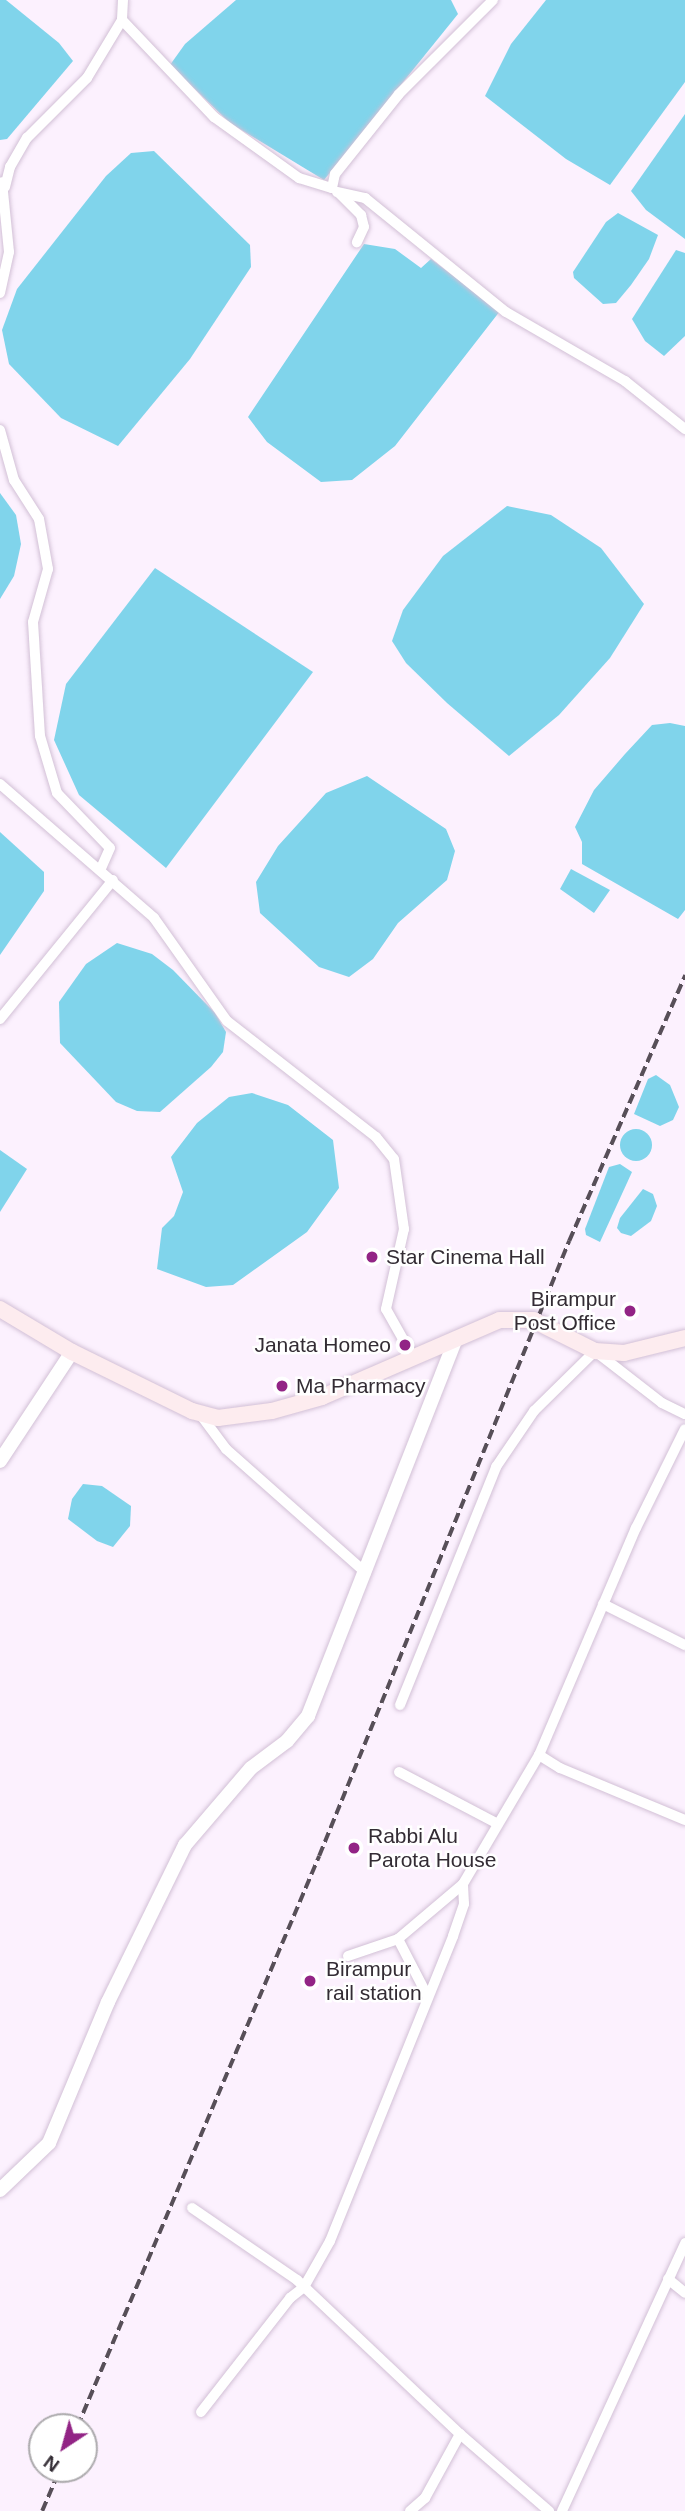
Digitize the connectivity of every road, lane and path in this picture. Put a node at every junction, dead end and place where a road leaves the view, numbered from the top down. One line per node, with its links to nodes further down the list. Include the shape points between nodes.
1 (123, 0): 3 (street)
2 (493, 0): 5 (street, via 399,94 335,174)
3 (122, 20): 4 (street, via 86,78 27,138); 5 (street, via 214,117 299,178)
4 (2, 183): 7 (street, via 9,252)
5 (335, 190): 6 (street, via 361,215 364,227); 8 (street, via 365,198 506,312 625,381)
6 (357, 242)
7 (0, 293)
8 (685, 429)
9 (0, 430): 11 (street, via 14,480 39,519 48,569 33,622 40,736 58,793 110,848)
10 (0, 785): 11 (street, via 72,850)
11 (101, 869): 12 (street)
12 (113, 880): 13 (street); 19 (street, via 154,918 227,1021 357,1121 394,1159 404,1229 386,1310)
13 (0, 1018)
14 (0, 1309): 18 (main road)
15 (685, 1338): 17 (main road, via 624,1353)
16 (456, 1339): 17 (main road, via 500,1320 518,1318 541,1323); 19 (main road); 24 (street)
17 (595, 1351): 21 (street, via 662,1403); 27 (street, via 521,1427 496,1466)
18 (72, 1352): 20 (main road); 23 (street)
19 (413, 1357): 20 (main road, via 322,1397 272,1411 218,1418)
20 (200, 1414): 24 (street, via 226,1449)
21 (685, 1415)
22 (685, 1429): 25 (street)
23 (0, 1461)
24 (366, 1573): 36 (street, via 308,1716 287,1741 251,1768 185,1844 108,2002 49,2143)
25 (603, 1604): 26 (street); 28 (street)
26 (685, 1645)
27 (400, 1705)
28 (539, 1755): 30 (street); 31 (street)
29 (399, 1772): 31 (street)
30 (685, 1820)
31 (496, 1822): 32 (street)
32 (463, 1884): 33 (street); 35 (street, via 464,1904)
33 (398, 1939): 34 (street); 35 (street)
34 (348, 1956)
35 (427, 1995): 40 (street, via 356,2180)
36 (0, 2190)
37 (192, 2208): 40 (street)
38 (685, 2243): 39 (street)
39 (668, 2279): 41 (street); 46 (street)
40 (304, 2287): 42 (street, via 290,2298); 43 (street)
41 (685, 2293)
42 (201, 2412)
43 (460, 2434): 44 (street, via 425,2498); 45 (street)
44 (410, 2511)
45 (549, 2511)
46 (562, 2511)

